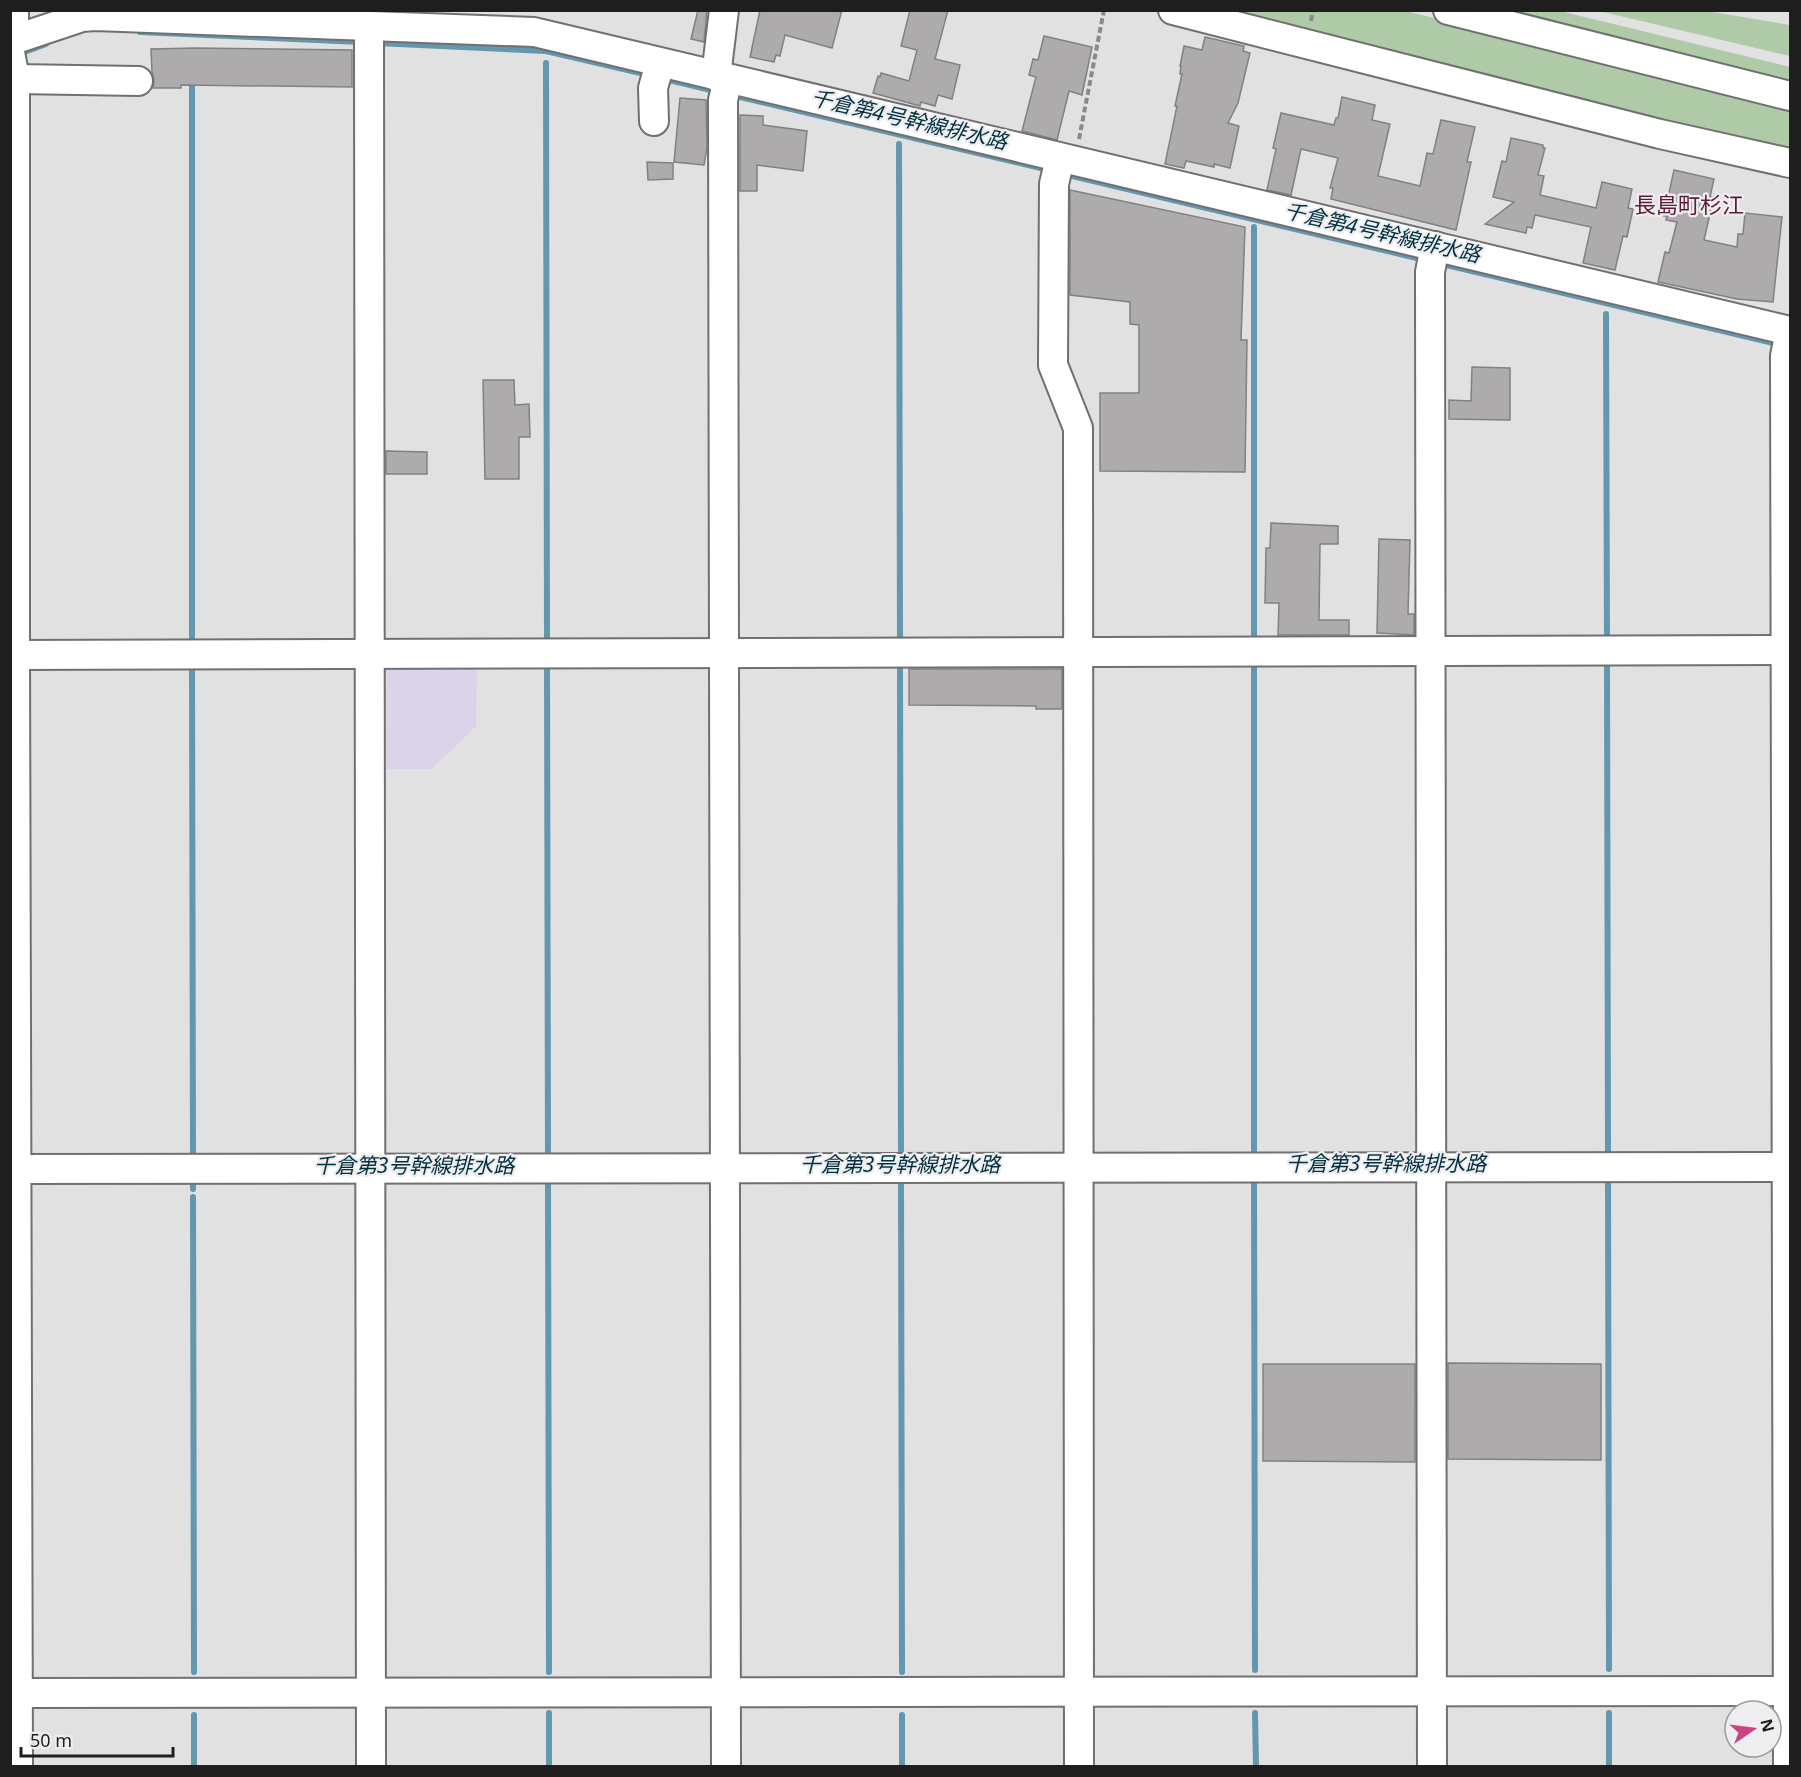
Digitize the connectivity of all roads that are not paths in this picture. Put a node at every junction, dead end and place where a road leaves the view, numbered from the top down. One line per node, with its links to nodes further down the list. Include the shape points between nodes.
1 (14, 10): 6 (street)
2 (724, 10): 9 (street)
3 (1173, 10): 12 (street, via 1660,134)
4 (1448, 10): 10 (street)
5 (369, 37): 6 (street, via 95,16 82,17); 7 (street, via 534,32); 19 (street)
6 (13, 56): 8 (street); 20 (street)
7 (657, 72): 9 (street); 11 (street)
8 (138, 81)
9 (723, 85): 13 (street); 21 (street)
10 (1791, 96)
11 (654, 121)
12 (1791, 163)
13 (1062, 165): 14 (street); 18 (street, via 1053,365 1078,428)
14 (1433, 257): 15 (street); 17 (street)
15 (1789, 339): 16 (street)
16 (1788, 650): 17 (street); 22 (street)
17 (1430, 652): 18 (street); 23 (street)
18 (1077, 653): 21 (street); 26 (street)
19 (370, 654): 20 (street); 21 (street); 27 (street)
20 (13, 655): 24 (street)
21 (723, 655): 25 (street)
22 (1787, 1173): 23 (street); 29 (street)
23 (1432, 1176): 26 (street); 28 (street)
24 (16, 1177): 27 (street); 32 (street)
25 (723, 1177): 26 (street); 27 (street); 30 (street)
26 (1079, 1177): 31 (street)
27 (370, 1179): 33 (street)
28 (1432, 1691): 29 (street); 31 (street); 38 (street)
29 (1789, 1691): 39 (street)
30 (726, 1692): 31 (street); 33 (street); 36 (street)
31 (1078, 1692): 37 (street)
32 (14, 1693): 33 (street); 34 (street)
33 (371, 1693): 35 (street)
34 (18, 1767)
35 (371, 1767)
36 (726, 1767)
37 (1079, 1767)
38 (1432, 1767)
39 (1788, 1767)

